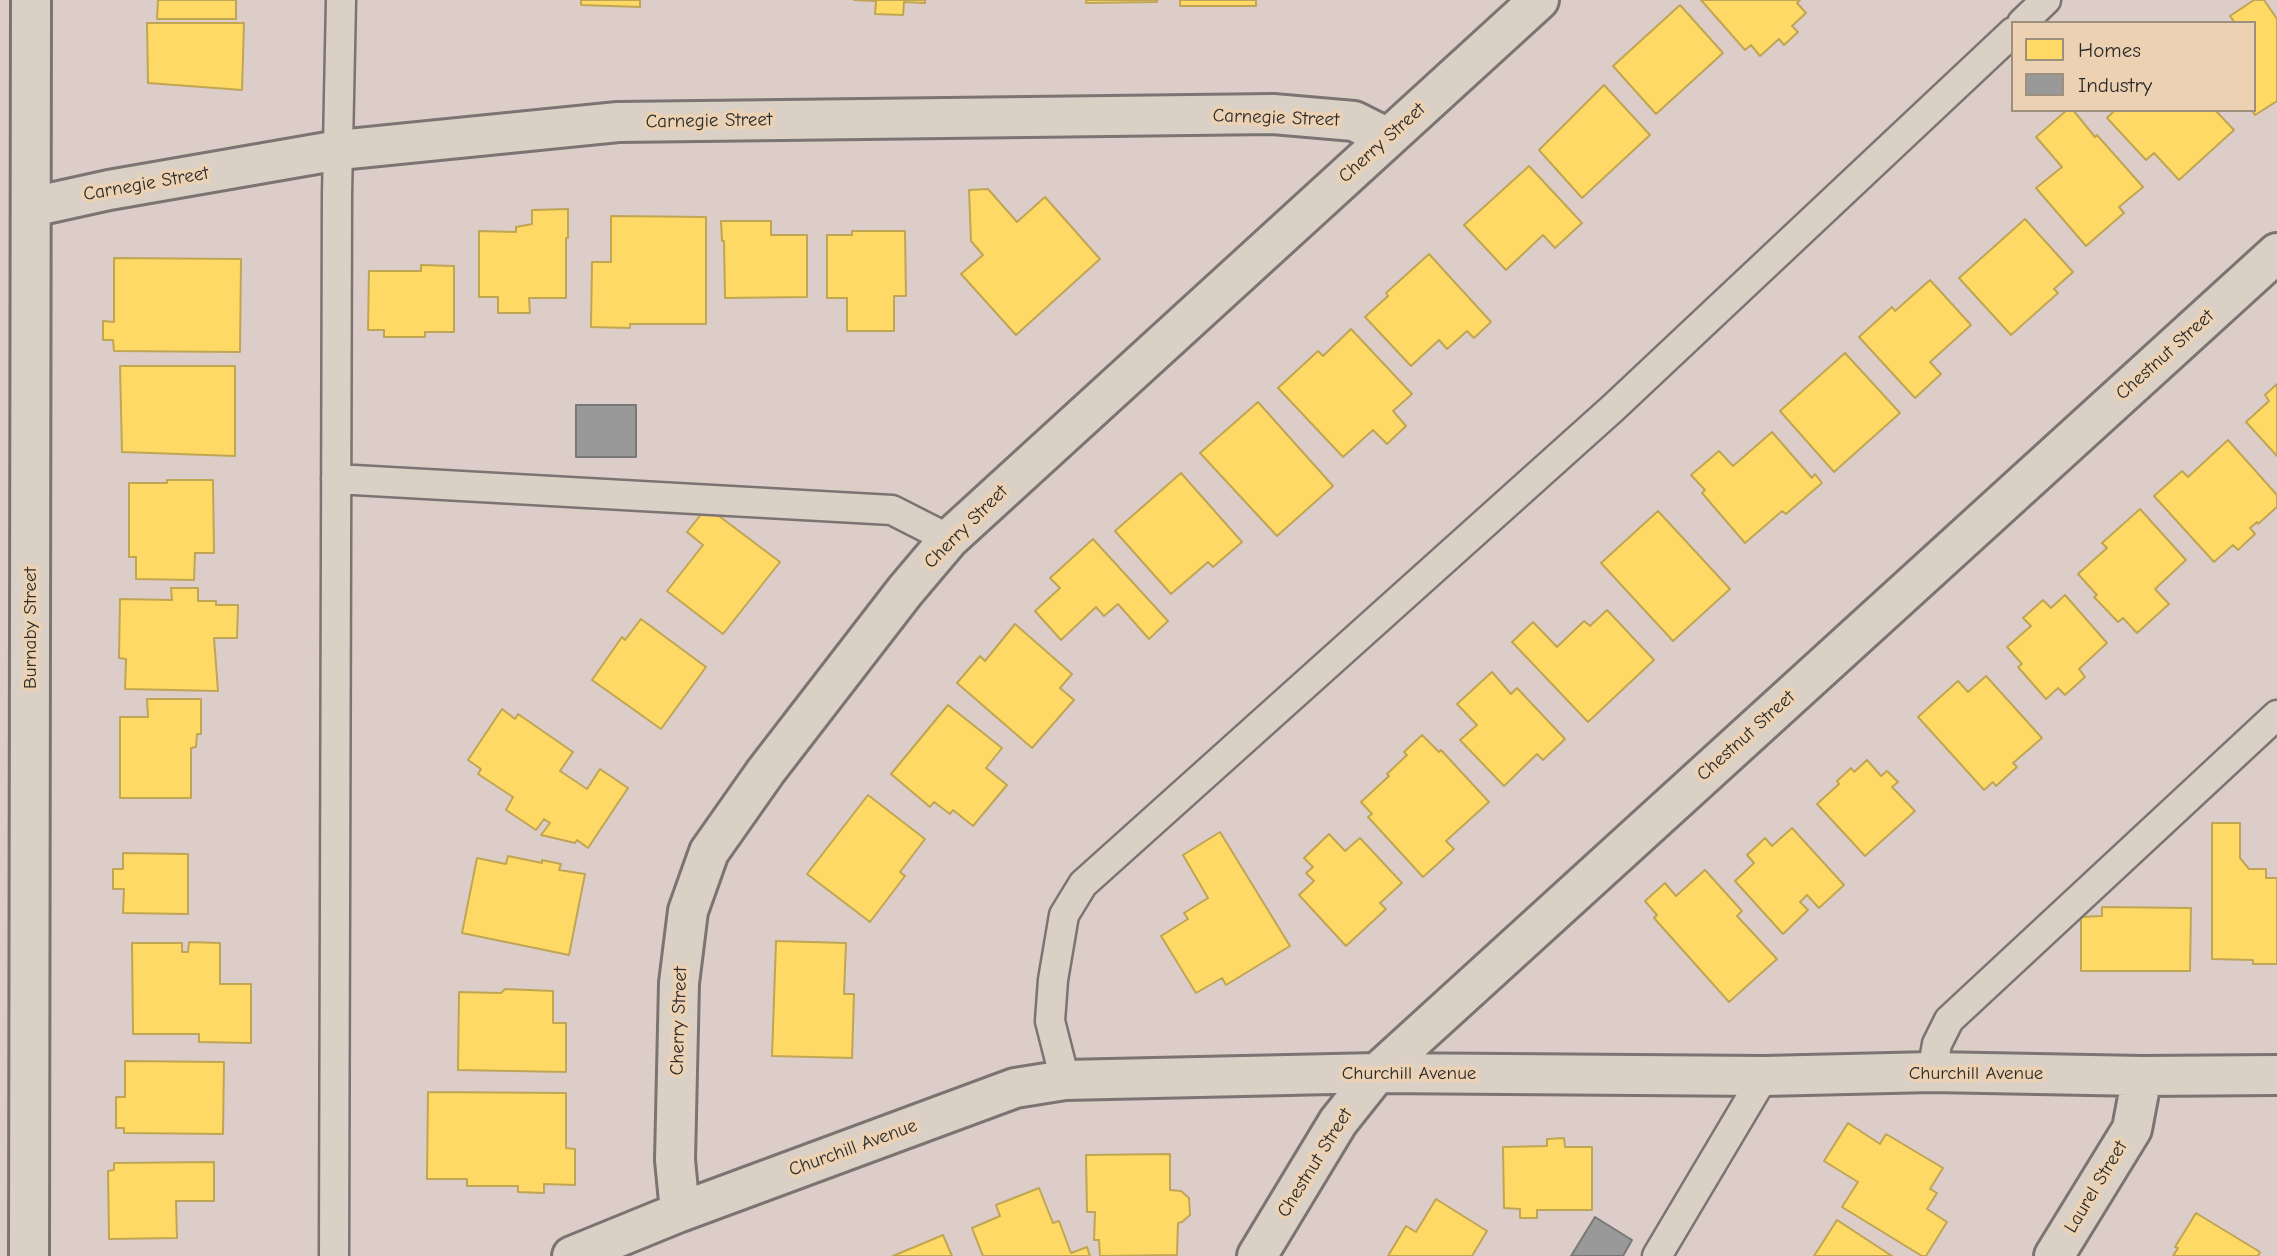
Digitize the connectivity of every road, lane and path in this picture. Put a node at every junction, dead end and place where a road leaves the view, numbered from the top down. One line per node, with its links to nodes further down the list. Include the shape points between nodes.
1 (31, 0): 9 (street, Burnaby Street)
2 (341, 0): 8 (lane)
3 (1539, 0): 7 (street, Cherry Street)
4 (2046, 0): 5 (lane)
5 (2024, 21)
6 (2011, 34): 19 (lane, via 1613,408 1083,884 1063,915 1053,980 1050,1021)
7 (1388, 138): 8 (street, Carnegie Street, via 1354,121 1273,114 618,122); 12 (street, Cherry Street)
8 (339, 150): 9 (street, Carnegie Street); 11 (lane)
9 (32, 207): 21 (street, Burnaby Street)
10 (2277, 253): 15 (street, Chestnut Street)
11 (336, 479): 12 (lane, via 891,510); 22 (lane)
12 (949, 540): 20 (street, Cherry Street, via 766,771 709,852 688,911 679,983 675,1160)
13 (2277, 715): 14 (lane, via 1949,1020 1937,1044)
14 (1933, 1072): 17 (street, Churchill Avenue); 18 (street, Churchill Avenue)
15 (1377, 1073): 17 (street, Churchill Avenue); 19 (street, Churchill Avenue); 24 (street, Chestnut Street, via 1338,1122)
16 (2277, 1075): 18 (street, Churchill Avenue)
17 (1764, 1076): 25 (lane)
18 (2143, 1076): 26 (street, Laurel Street, via 2132,1129)
19 (1065, 1080): 20 (street, Churchill Avenue, via 1016,1088)
20 (680, 1212): 23 (street, Churchill Avenue)
21 (29, 1256)
22 (334, 1256)
23 (572, 1256)
24 (1257, 1256)
25 (1657, 1256)
26 (2054, 1256)

